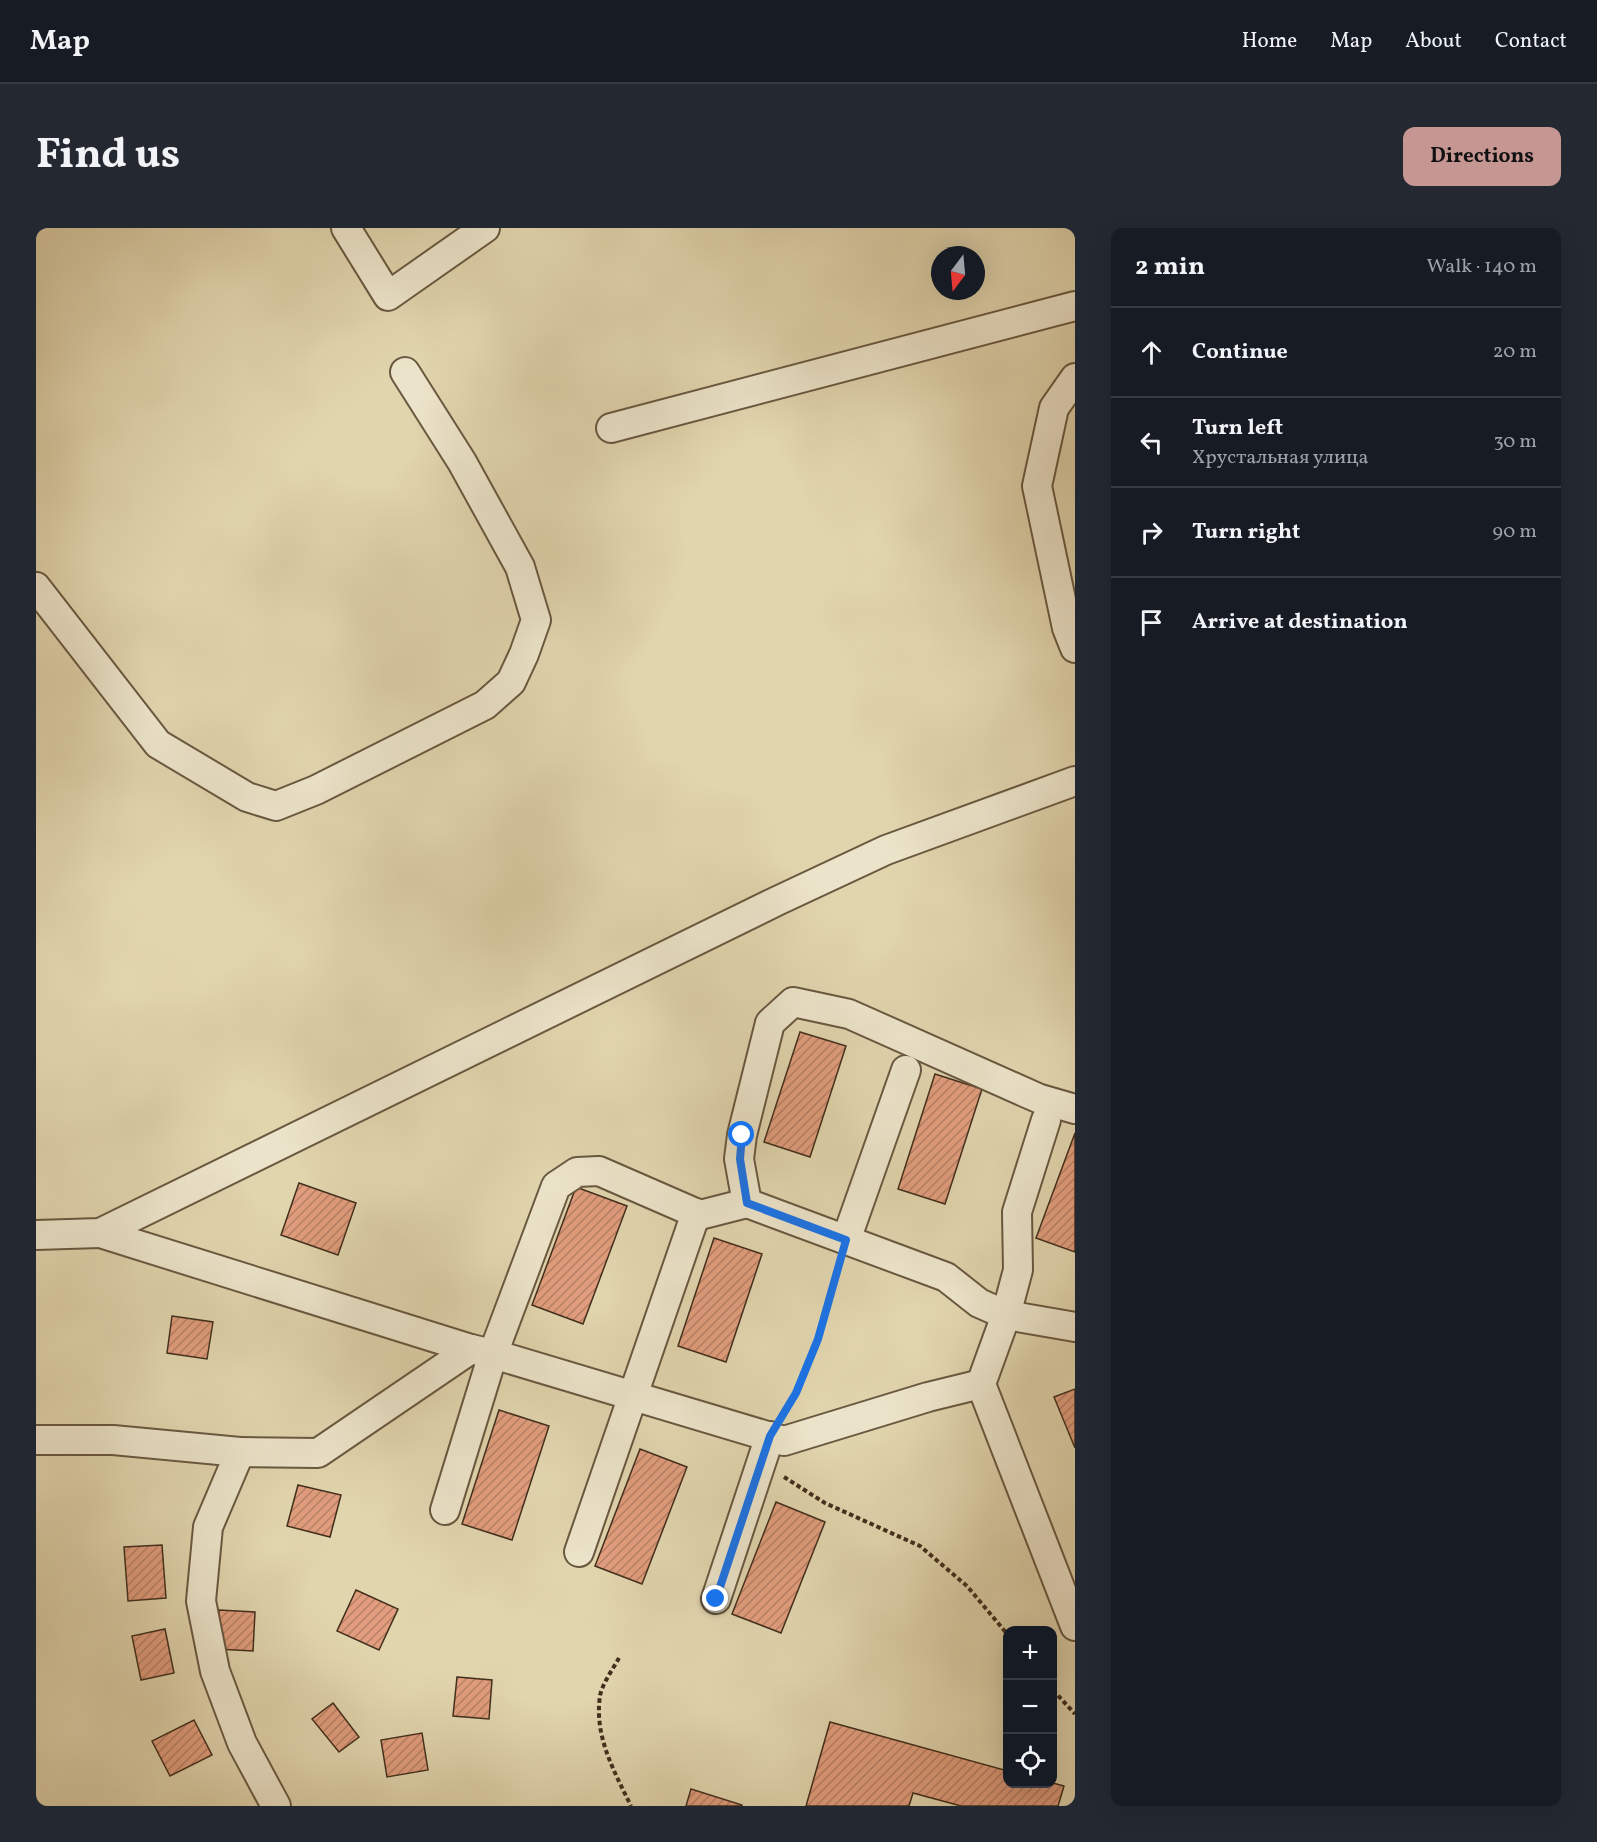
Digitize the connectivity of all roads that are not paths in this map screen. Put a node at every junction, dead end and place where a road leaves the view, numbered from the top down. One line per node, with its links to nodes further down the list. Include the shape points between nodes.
1 (346, 228): 2 (street, via 388,296)
2 (485, 228)
3 (1075, 306): 6 (street)
4 (405, 372): 7 (street, via 462,462 520,567 536,620 511,682 485,705 276,806 247,798 158,744)
5 (1075, 378): 8 (street, via 1054,408 1038,486 1067,628)
6 (611, 428)
7 (36, 587)
8 (1075, 648)
9 (1075, 781): 15 (street, via 886,850)
10 (906, 1070): 17 (street)
11 (1075, 1109): 13 (street, via 1040,1099 849,1014 793,1002 770,1023 742,1135 740,1159)
12 (1046, 1120): 18 (street, via 1017,1212 1018,1270)
13 (747, 1203): 14 (street); 17 (street)
14 (696, 1213): 20 (street, via 599,1171 577,1172 563,1181 556,1186); 22 (street)
15 (100, 1233): 16 (street); 20 (street)
16 (36, 1236)
17 (846, 1240): 18 (street, via 946,1277 979,1303)
18 (1006, 1315): 19 (street); 21 (street)
19 (1075, 1327)
20 (482, 1351): 22 (street); 25 (street, via 318,1453); 26 (street)
21 (981, 1384): 24 (street, via 928,1396); 29 (street)
22 (633, 1395): 24 (street); 27 (street)
23 (36, 1440): 25 (street, via 113,1440)
24 (766, 1448): 28 (street)
25 (240, 1452): 30 (street, via 208,1527 201,1601 215,1671 242,1743)
26 (445, 1510)
27 (579, 1552)
28 (716, 1599)
29 (1075, 1626)
30 (276, 1806)

